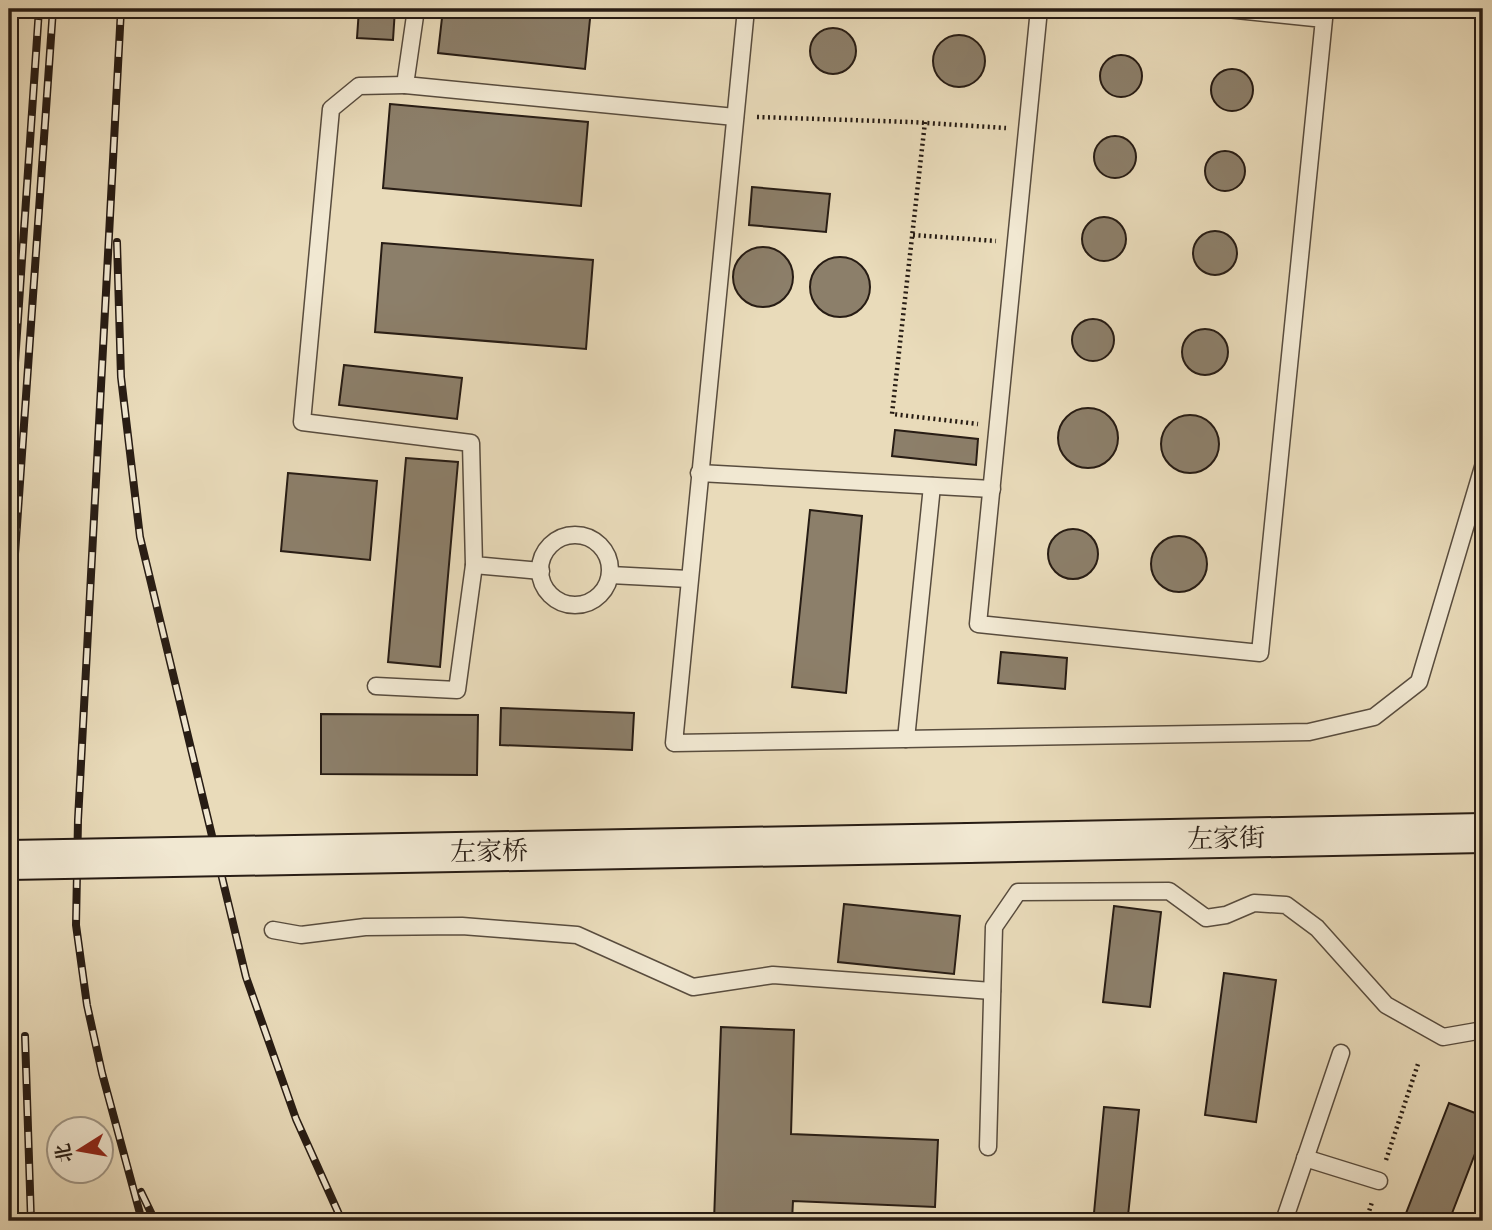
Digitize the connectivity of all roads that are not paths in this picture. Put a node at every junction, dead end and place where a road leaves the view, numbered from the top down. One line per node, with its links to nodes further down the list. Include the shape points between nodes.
1 (416, 9): 5 (lane)
2 (746, 9): 6 (lane)
3 (1039, 9): 10 (lane)
4 (1227, 9): 10 (lane, via 1324,19 1260,653 978,624)
5 (405, 85): 6 (lane); 11 (lane, via 359,86 331,109 302,422 471,443)
6 (735, 117): 8 (lane)
7 (1483, 467): 16 (lane, via 1419,682 1374,717 1309,732)
8 (699, 473): 9 (lane); 14 (lane)
9 (932, 486): 10 (lane); 16 (lane)
10 (992, 489)
11 (474, 565): 12 (lane); 15 (lane, via 457,690)
12 (541, 571): 13 (lane, via 542,581 556,599 579,605 599,596); 13 (lane, via 549,547 558,539 581,535 592,539 607,555)
13 (610, 575): 14 (lane)
14 (689, 579): 16 (lane, via 674,743)
15 (376, 686)
16 (906, 739)
17 (1483, 833): 18 (main road, 左家街)
18 (968, 842): 19 (main road, 左家桥, bridge)
19 (9, 860)
20 (272, 930): 21 (lane, via 301,935 365,927 462,926 577,935 693,988 773,975)
21 (992, 991): 22 (lane, via 994,927 1018,892 1168,891 1206,918 1254,903 1286,905 1317,928 1386,1005 1443,1037); 24 (lane)
22 (1483, 1030)
23 (1341, 1053): 25 (lane)
24 (988, 1147)
25 (1305, 1158): 26 (lane); 27 (lane)
26 (1379, 1181)
27 (1283, 1221)

